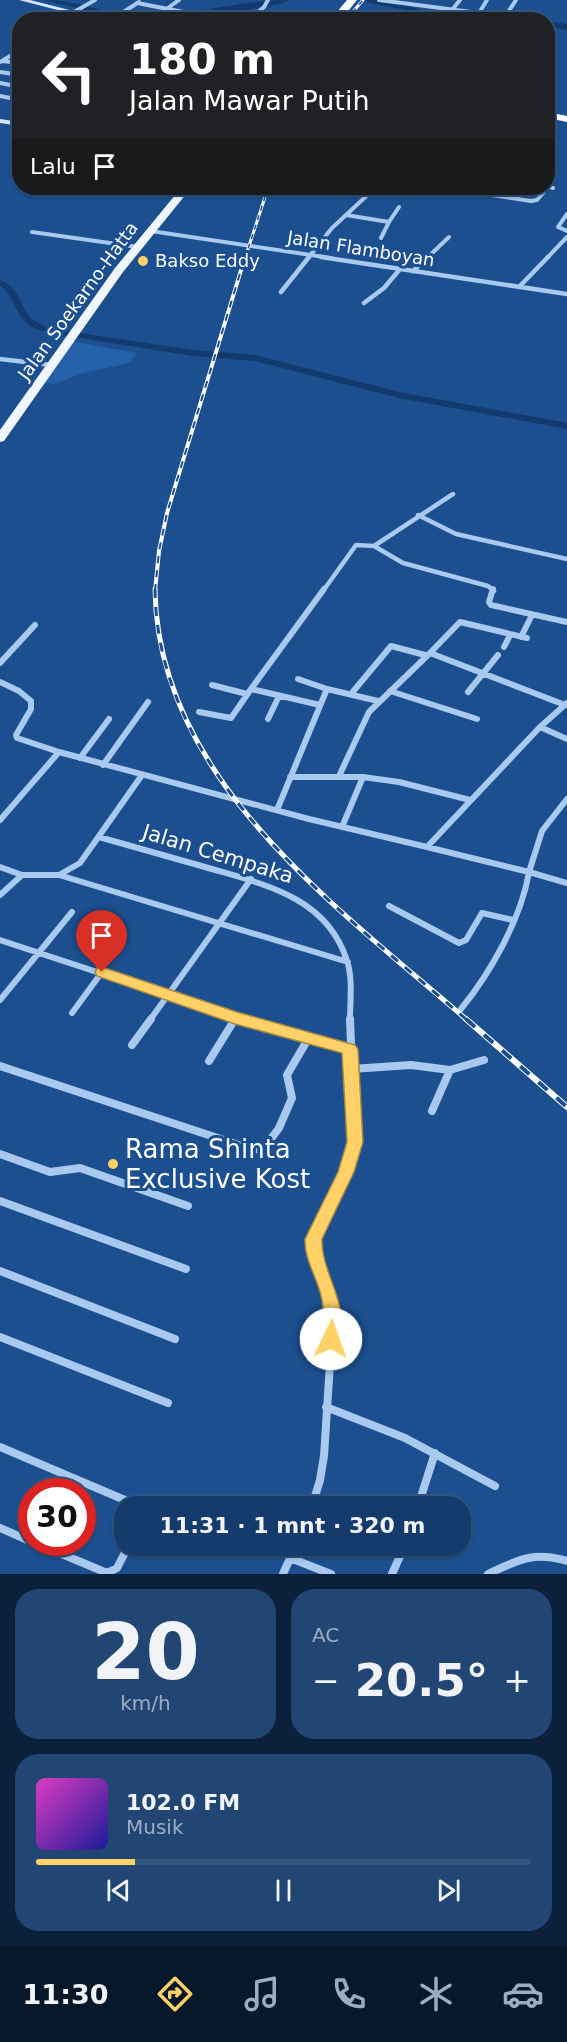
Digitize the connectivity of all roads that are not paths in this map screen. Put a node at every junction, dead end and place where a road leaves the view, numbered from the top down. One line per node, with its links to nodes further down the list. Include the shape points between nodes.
1 (22, 0): 8 (main road)
2 (95, 0): 12 (street)
3 (142, 0): 9 (street)
4 (179, 0): 10 (street)
5 (352, 0): 15 (highway)
6 (379, 0): 11 (street)
7 (460, 0): 11 (street)
8 (36, 1): 12 (main road)
9 (137, 3): 10 (street); 13 (street)
10 (167, 9): 14 (street)
11 (452, 10): 16 (street)
12 (77, 12)
13 (122, 12)
14 (183, 12)
15 (342, 12)
16 (466, 12)
17 (180, 195): 25 (main road, Jalan Soekarno-Hatta)
18 (367, 195): 23 (street)
19 (490, 195): 20 (street, via 533,202)
20 (541, 195)
21 (399, 207): 24 (street)
22 (567, 214): 26 (street, via 558,227)
23 (346, 215): 24 (street); 32 (street)
24 (389, 222): 29 (street)
25 (152, 231): 31 (main road, Jalan Soekarno-Hatta); 32 (street, Jalan Flamboyan)
26 (567, 231)
27 (32, 232): 31 (street)
28 (449, 237): 34 (street)
29 (381, 238)
30 (566, 239): 35 (street)
31 (138, 247): 40 (main road, Jalan Soekarno-Hatta)
32 (311, 255): 33 (street, Jalan Flamboyan); 36 (street)
33 (400, 269): 34 (street, Jalan Flamboyan); 38 (street)
34 (413, 271): 35 (street, Jalan Flamboyan)
35 (519, 287): 37 (street, Jalan Flamboyan)
36 (281, 292)
37 (567, 294)
38 (364, 303)
39 (0, 359): 40 (street)
40 (51, 365): 41 (main road, Jalan Soekarno-Hatta)
41 (0, 438)
42 (453, 494): 43 (street)
43 (418, 515): 44 (street); 45 (street, via 456,534)
44 (374, 546): 46 (street, via 403,563 489,586 494,590 489,604); 60 (street, via 356,545)
45 (567, 559)
46 (532, 615): 47 (street); 49 (street, via 524,638)
47 (567, 622)
48 (35, 625): 53 (street)
49 (510, 635): 50 (street); 51 (street, via 460,622)
50 (504, 646)
51 (427, 654): 54 (street); 59 (street); 62 (street, via 391,646)
52 (498, 655): 54 (street)
53 (0, 663)
54 (485, 673): 61 (street); 66 (street)
55 (298, 679): 58 (street)
56 (0, 681): 74 (street, via 31,701 17,738)
57 (212, 685): 60 (street)
58 (327, 689): 62 (street); 67 (street)
59 (390, 691): 64 (street); 71 (street)
60 (249, 692): 63 (street); 68 (street, via 231,718)
61 (468, 692)
62 (351, 694): 64 (street)
63 (279, 696): 67 (street); 70 (street)
64 (378, 701): 78 (street)
65 (148, 702): 76 (street)
66 (566, 704): 72 (street)
67 (320, 705): 79 (street)
68 (199, 712)
69 (109, 719): 75 (street)
70 (268, 719)
71 (477, 720)
72 (540, 727): 73 (street); 82 (street)
73 (567, 739)
74 (60, 753): 75 (street); 84 (street)
75 (80, 758): 76 (street)
76 (103, 765): 77 (street)
77 (142, 775): 83 (street); 86 (street)
78 (339, 776): 79 (street); 80 (street)
79 (290, 777): 83 (street)
80 (363, 777): 82 (street); 85 (street)
81 (567, 799): 89 (street, via 542,831)
82 (470, 800): 87 (street)
83 (277, 810): 85 (street)
84 (0, 820)
85 (342, 827): 87 (street)
86 (99, 837): 91 (street, via 80,863); 92 (street, Jalan Cempaka)
87 (427, 847): 89 (street)
88 (0, 867): 90 (street)
89 (529, 872): 93 (street); 97 (street)
90 (22, 875): 91 (street); 94 (street)
91 (59, 875): 98 (street)
92 (251, 879): 98 (street); 101 (street, Jalan Cempaka, via 292,894 318,913 339,939)
93 (567, 883)
94 (0, 895)
95 (389, 906): 97 (street, via 459,943 466,940 482,913)
96 (72, 912): 100 (street)
97 (513, 920): 105 (street, via 486,978)
98 (220, 924): 101 (street); 103 (street)
99 (0, 940): 100 (street)
100 (40, 952): 102 (street); 104 (street)
101 (348, 962): 110 (street, Jalan Cempaka)
102 (102, 972): 103 (street); 106 (street)
103 (170, 995): 107 (street); 109 (street)
104 (0, 1000)
105 (461, 1009)
106 (72, 1012)
107 (235, 1018): 108 (street); 112 (street)
108 (308, 1039): 110 (street); 113 (street, via 287,1075 292,1098 279,1128 265,1147 254,1150)
109 (132, 1045)
110 (350, 1049): 114 (street, Jalan Cempaka)
111 (484, 1060): 115 (street)
112 (209, 1061)
113 (0, 1066)
114 (351, 1069): 115 (street, via 411,1065); 125 (street, Jalan Cempaka, via 355,1142 346,1172 314,1239 313,1251 332,1305)
115 (450, 1070): 116 (street)
116 (432, 1111)
117 (0, 1154): 119 (street, via 47,1171 80,1168)
118 (0, 1201): 120 (street)
119 (188, 1206)
120 (186, 1269)
121 (0, 1272): 123 (street)
122 (0, 1337): 124 (street)
123 (175, 1339)
124 (168, 1403)
125 (326, 1407): 127 (street); 130 (street, Jalan Cempaka, via 326,1459)
126 (0, 1447): 129 (street)
127 (435, 1452): 128 (street); 131 (street)
128 (495, 1486)
129 (115, 1496)
130 (317, 1496)
131 (421, 1496)
132 (0, 1528): 133 (street)
133 (18, 1536)
134 (66, 1556): 135 (street, via 107,1573 117,1568)
135 (123, 1556)
136 (400, 1556): 141 (street)
137 (290, 1558): 139 (street); 140 (street)
138 (567, 1561): 142 (street, via 536,1553)
139 (283, 1574)
140 (331, 1574)
141 (392, 1574)
142 (488, 1574)

